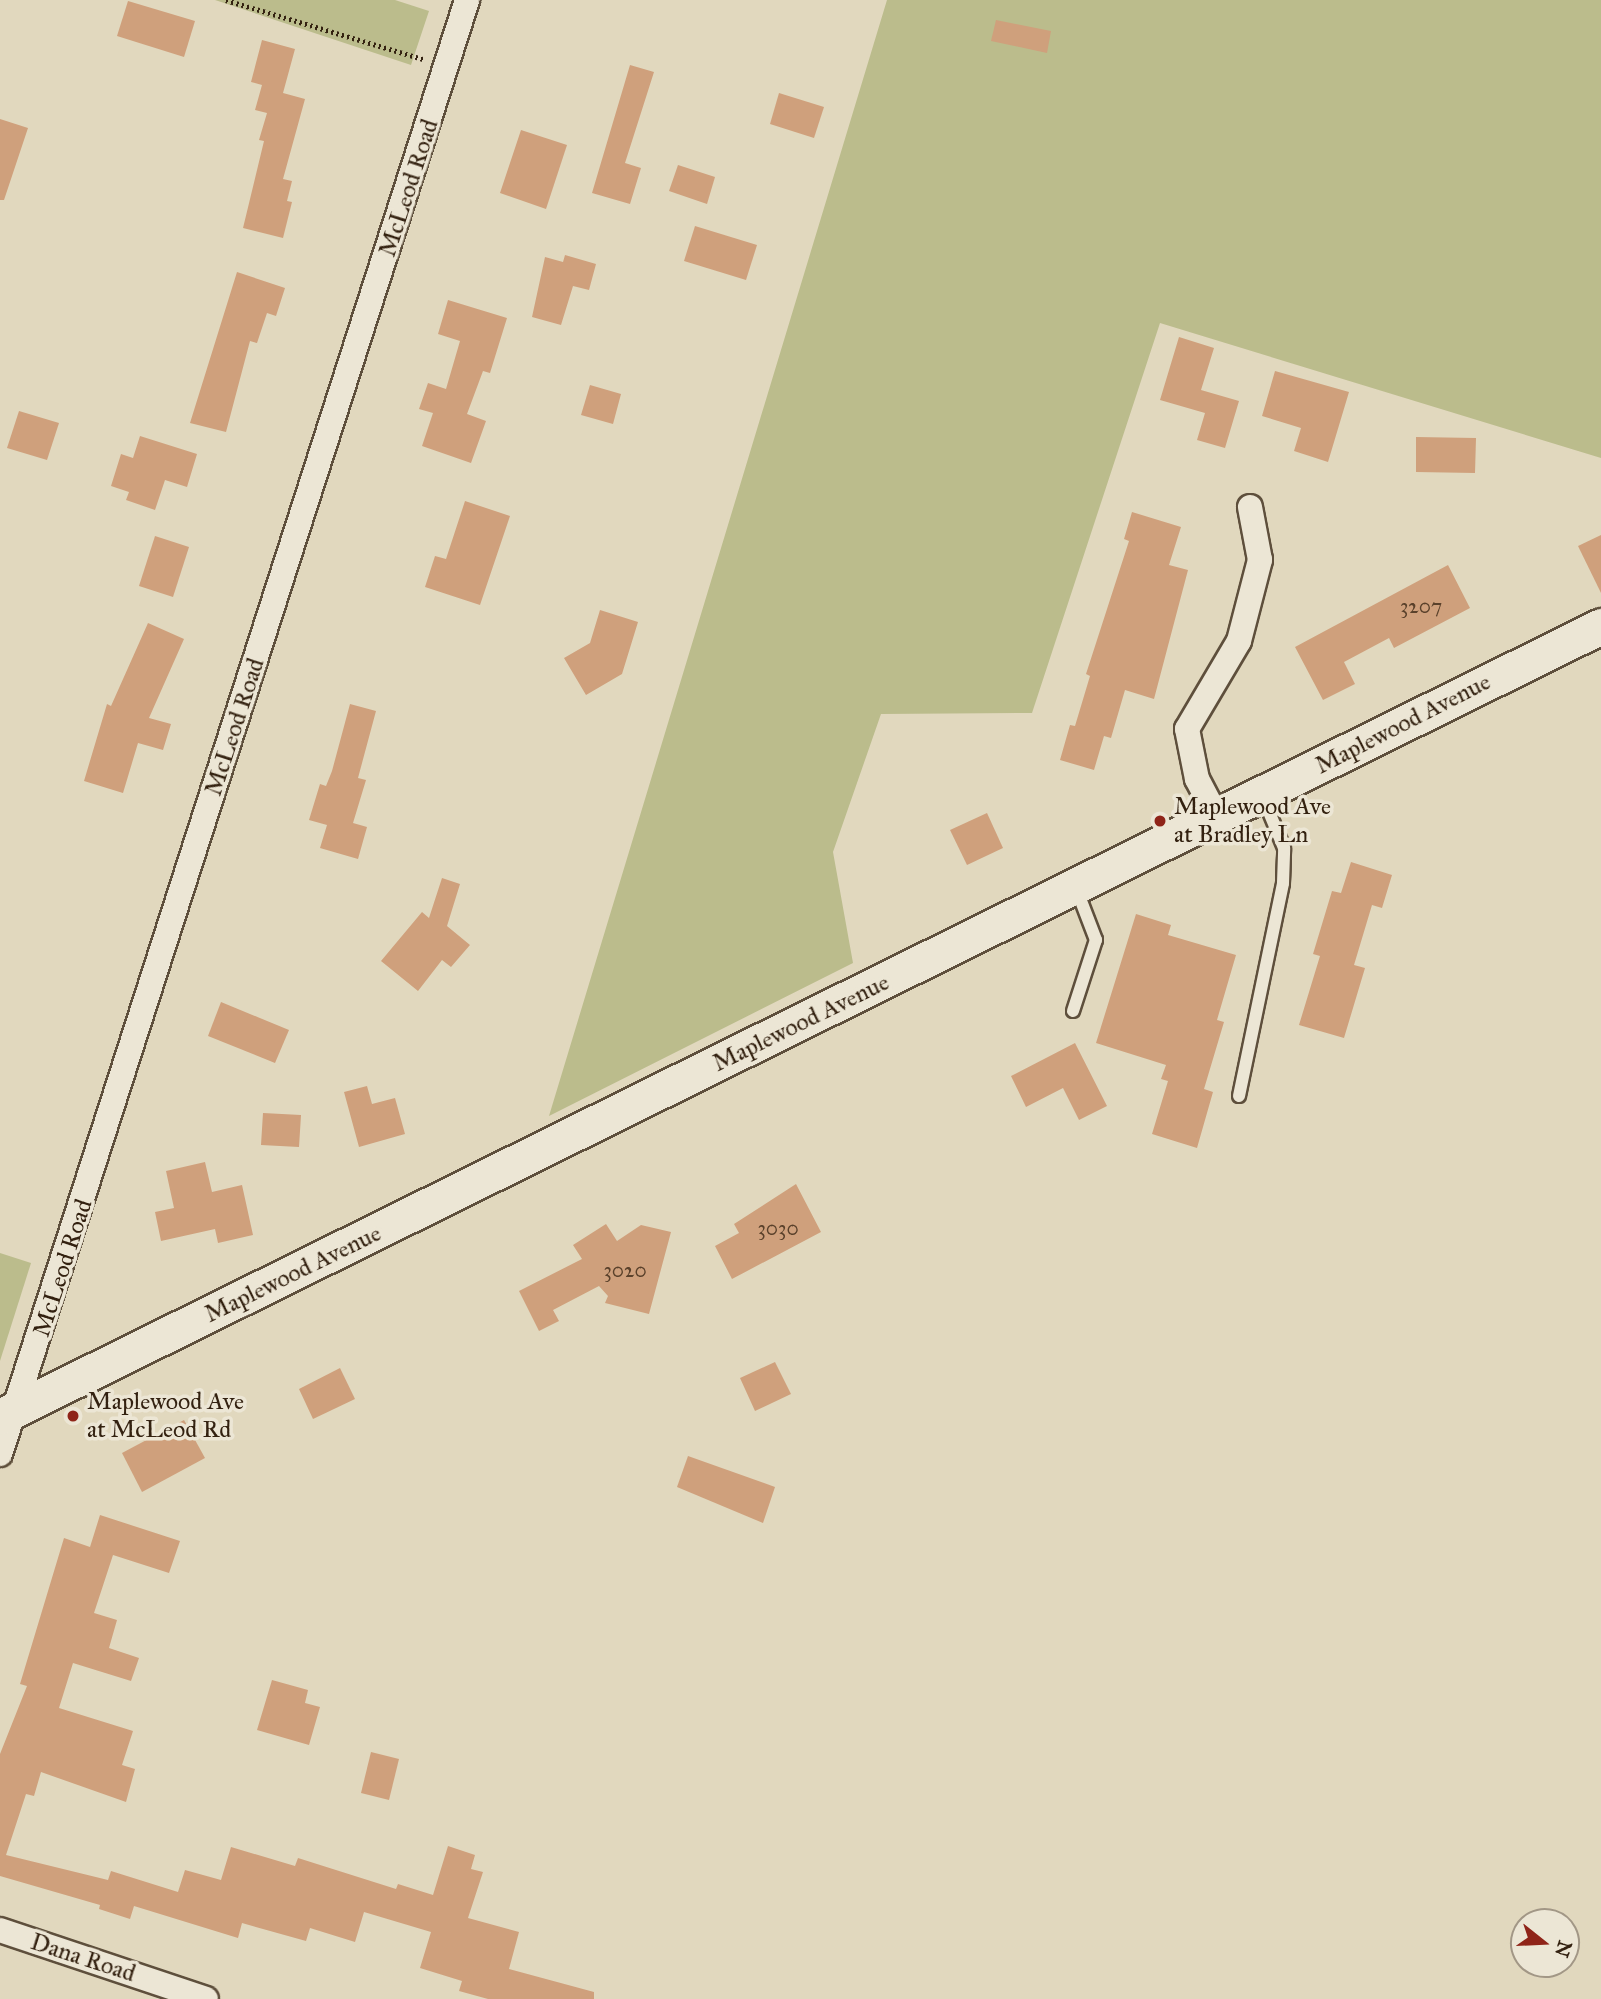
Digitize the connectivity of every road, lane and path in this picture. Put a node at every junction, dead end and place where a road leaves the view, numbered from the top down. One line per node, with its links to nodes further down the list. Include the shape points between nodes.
1 (226, 0): 3 (path, via 428,61)
2 (467, 0): 3 (street, McLeod Road)
3 (444, 78): 11 (street, McLeod Road, via 31,1368)
4 (1250, 507): 7 (street, via 1261,560 1238,641 1187,729 1197,779)
5 (1601, 626): 6 (street, Maplewood Avenue)
6 (1262, 795): 7 (street, Maplewood Avenue); 10 (lane, via 1284,848 1283,883)
7 (1217, 817): 8 (street, Maplewood Avenue)
8 (1076, 888): 9 (lane, via 1096,940); 11 (street, Maplewood Avenue)
9 (1073, 1011)
10 (1240, 1096)
11 (6, 1414): 12 (street, McLeod Road)
12 (0, 1454)
13 (0, 1930): 14 (street, Dana Road)
14 (206, 1999)

